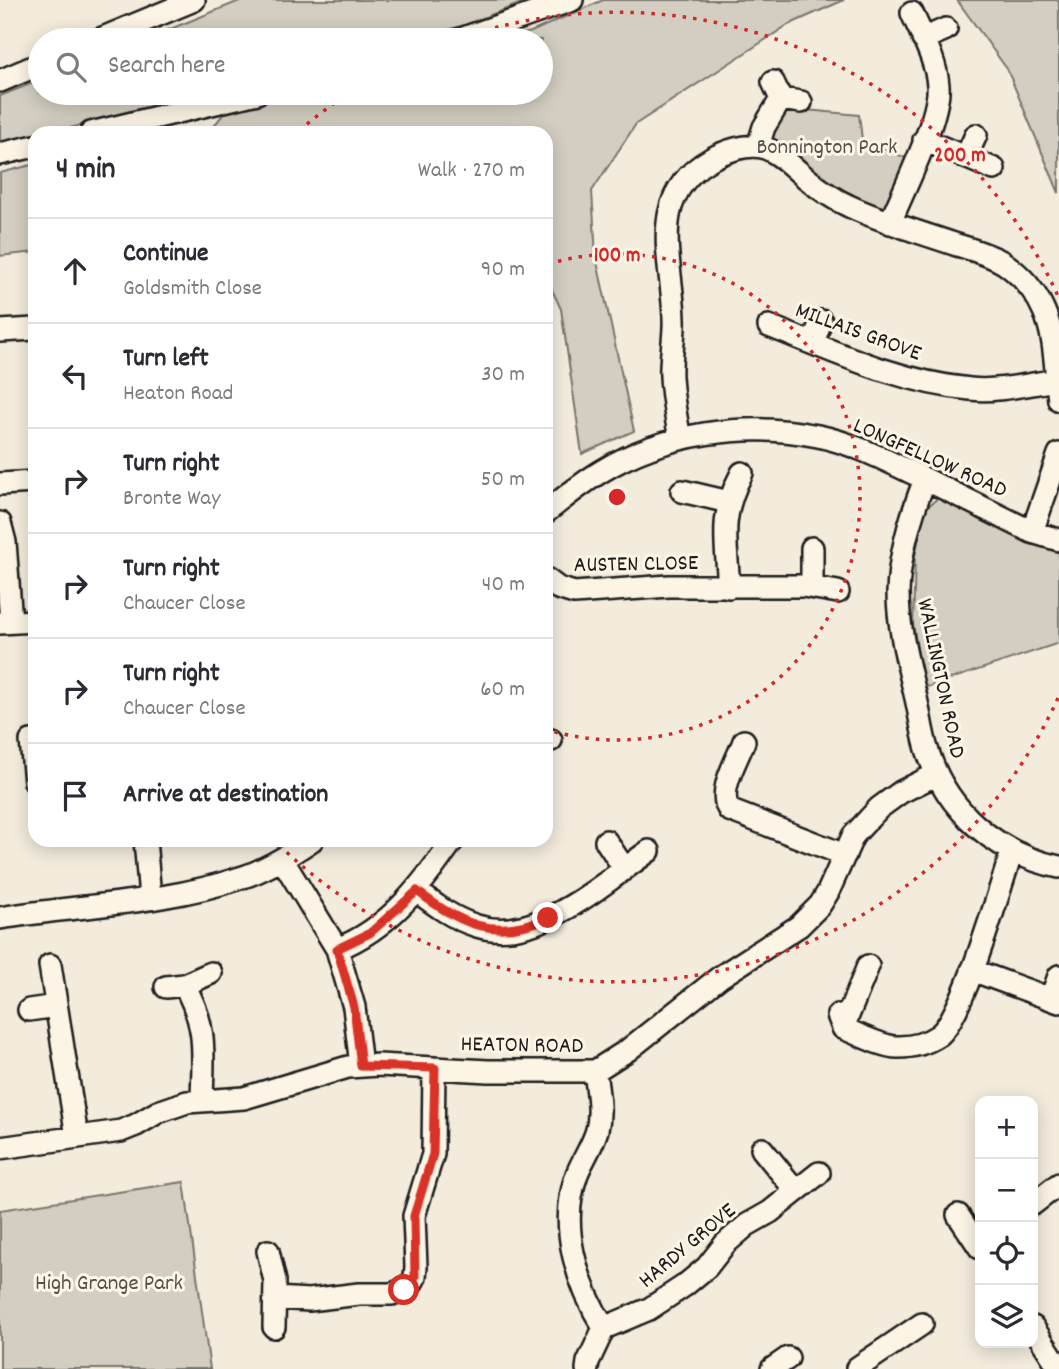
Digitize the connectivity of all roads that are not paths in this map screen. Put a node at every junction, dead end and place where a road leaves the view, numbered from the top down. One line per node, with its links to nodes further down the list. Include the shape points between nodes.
1 (194, 0): 4 (street)
2 (572, 0): 5 (street)
3 (912, 13): 7 (street)
4 (127, 28)
5 (492, 28)
6 (946, 29): 7 (street)
7 (923, 39): 14 (street, via 938,89)
8 (28, 69): 9 (street)
9 (0, 81)
10 (785, 94): 15 (street)
11 (207, 105): 12 (street)
12 (120, 126)
13 (976, 135): 18 (street)
14 (924, 140): 18 (street); 20 (street)
15 (758, 146): 20 (street, via 837,200); 27 (street, via 736,149 697,167 680,189 669,215 666,247 674,319 671,373)
16 (28, 148): 17 (street)
17 (0, 154)
18 (966, 157): 19 (street)
19 (993, 169)
20 (890, 223): 26 (street, via 983,253 1020,276 1044,310)
21 (821, 321): 25 (street)
22 (769, 326): 25 (street, MILLAIS GROVE)
23 (28, 329): 24 (street)
24 (0, 331)
25 (813, 343): 26 (street, MILLAIS GROVE, via 918,380 971,389)
26 (1058, 390)
27 (680, 439): 30 (street, LONGFELLOW ROAD, via 752,430 818,436 874,454); 35 (street, LONGFELLOW ROAD, via 601,471)
28 (1059, 454): 37 (street)
29 (742, 473): 34 (street, AUSTEN CLOSE)
30 (925, 479): 37 (street, LONGFELLOW ROAD); 47 (street, WALLINGTON ROAD, via 905,542 898,592 926,748)
31 (28, 482): 32 (street)
32 (0, 484)
33 (682, 491): 34 (street)
34 (729, 502): 41 (street, AUSTEN CLOSE, via 725,522)
35 (553, 507)
36 (0, 523): 45 (street, via 5,542)
37 (1032, 532): 38 (street, LONGFELLOW ROAD)
38 (1059, 540)
39 (812, 548): 42 (street)
40 (553, 584): 41 (street, AUSTEN CLOSE, via 587,594 654,587)
41 (729, 587): 42 (street, AUSTEN CLOSE)
42 (812, 587): 43 (street, AUSTEN CLOSE)
43 (838, 592)
44 (28, 621): 45 (street)
45 (5, 622)
46 (744, 741): 54 (street, via 726,790 729,810)
47 (937, 774): 53 (street, WALLINGTON ROAD, via 963,815); 54 (street, HEATON ROAD, via 879,808 853,836)
48 (606, 841): 57 (street)
49 (146, 847): 59 (street)
50 (301, 847): 55 (street)
51 (448, 847): 58 (street)
52 (649, 851): 57 (street)
53 (1012, 852): 56 (street, WALLINGTON ROAD); 64 (street)
54 (845, 855): 72 (street, HEATON ROAD, via 820,905 799,926 720,976 628,1050)
55 (282, 859): 59 (street, via 241,878); 61 (street)
56 (1059, 867)
57 (624, 868): 58 (street, via 548,918 516,928 480,927 463,921)
58 (417, 891): 61 (street, via 370,933)
59 (150, 897): 60 (street)
60 (0, 918)
61 (337, 949): 70 (street, via 354,1007)
62 (50, 965): 68 (street)
63 (868, 966): 64 (street, via 841,1022 896,1048 924,1044 940,1034 953,1018)
64 (972, 970): 67 (street)
65 (211, 973): 73 (street, via 175,986 196,1011 203,1038)
66 (1059, 976): 67 (street)
67 (1055, 1000)
68 (56, 1006): 69 (street); 74 (street)
69 (29, 1010)
70 (361, 1066): 71 (street, HEATON ROAD); 73 (street, HEATON ROAD, via 244,1098)
71 (435, 1068): 72 (street, HEATON ROAD); 84 (street, via 433,1154 414,1216 416,1267 411,1284 392,1294)
72 (595, 1070): 87 (street, via 597,1131 577,1175 569,1213 578,1272)
73 (202, 1100): 74 (street, HEATON ROAD, via 171,1107 121,1130)
74 (77, 1137): 75 (street, HEATON ROAD)
75 (0, 1149)
76 (762, 1149): 79 (street)
77 (819, 1173): 79 (street, HARDY GROVE)
78 (1059, 1184): 80 (street)
79 (796, 1191): 87 (street, HARDY GROVE, via 725,1244 684,1286 649,1309)
80 (1038, 1200)
81 (958, 1215): 82 (street)
82 (975, 1239)
83 (268, 1251): 84 (street)
84 (275, 1298): 86 (street)
85 (922, 1324): 89 (street)
86 (274, 1327)
87 (604, 1328): 92 (street)
88 (1038, 1335): 90 (street)
89 (885, 1361): 91 (street)
90 (1059, 1367)
91 (857, 1368)
92 (587, 1369)

